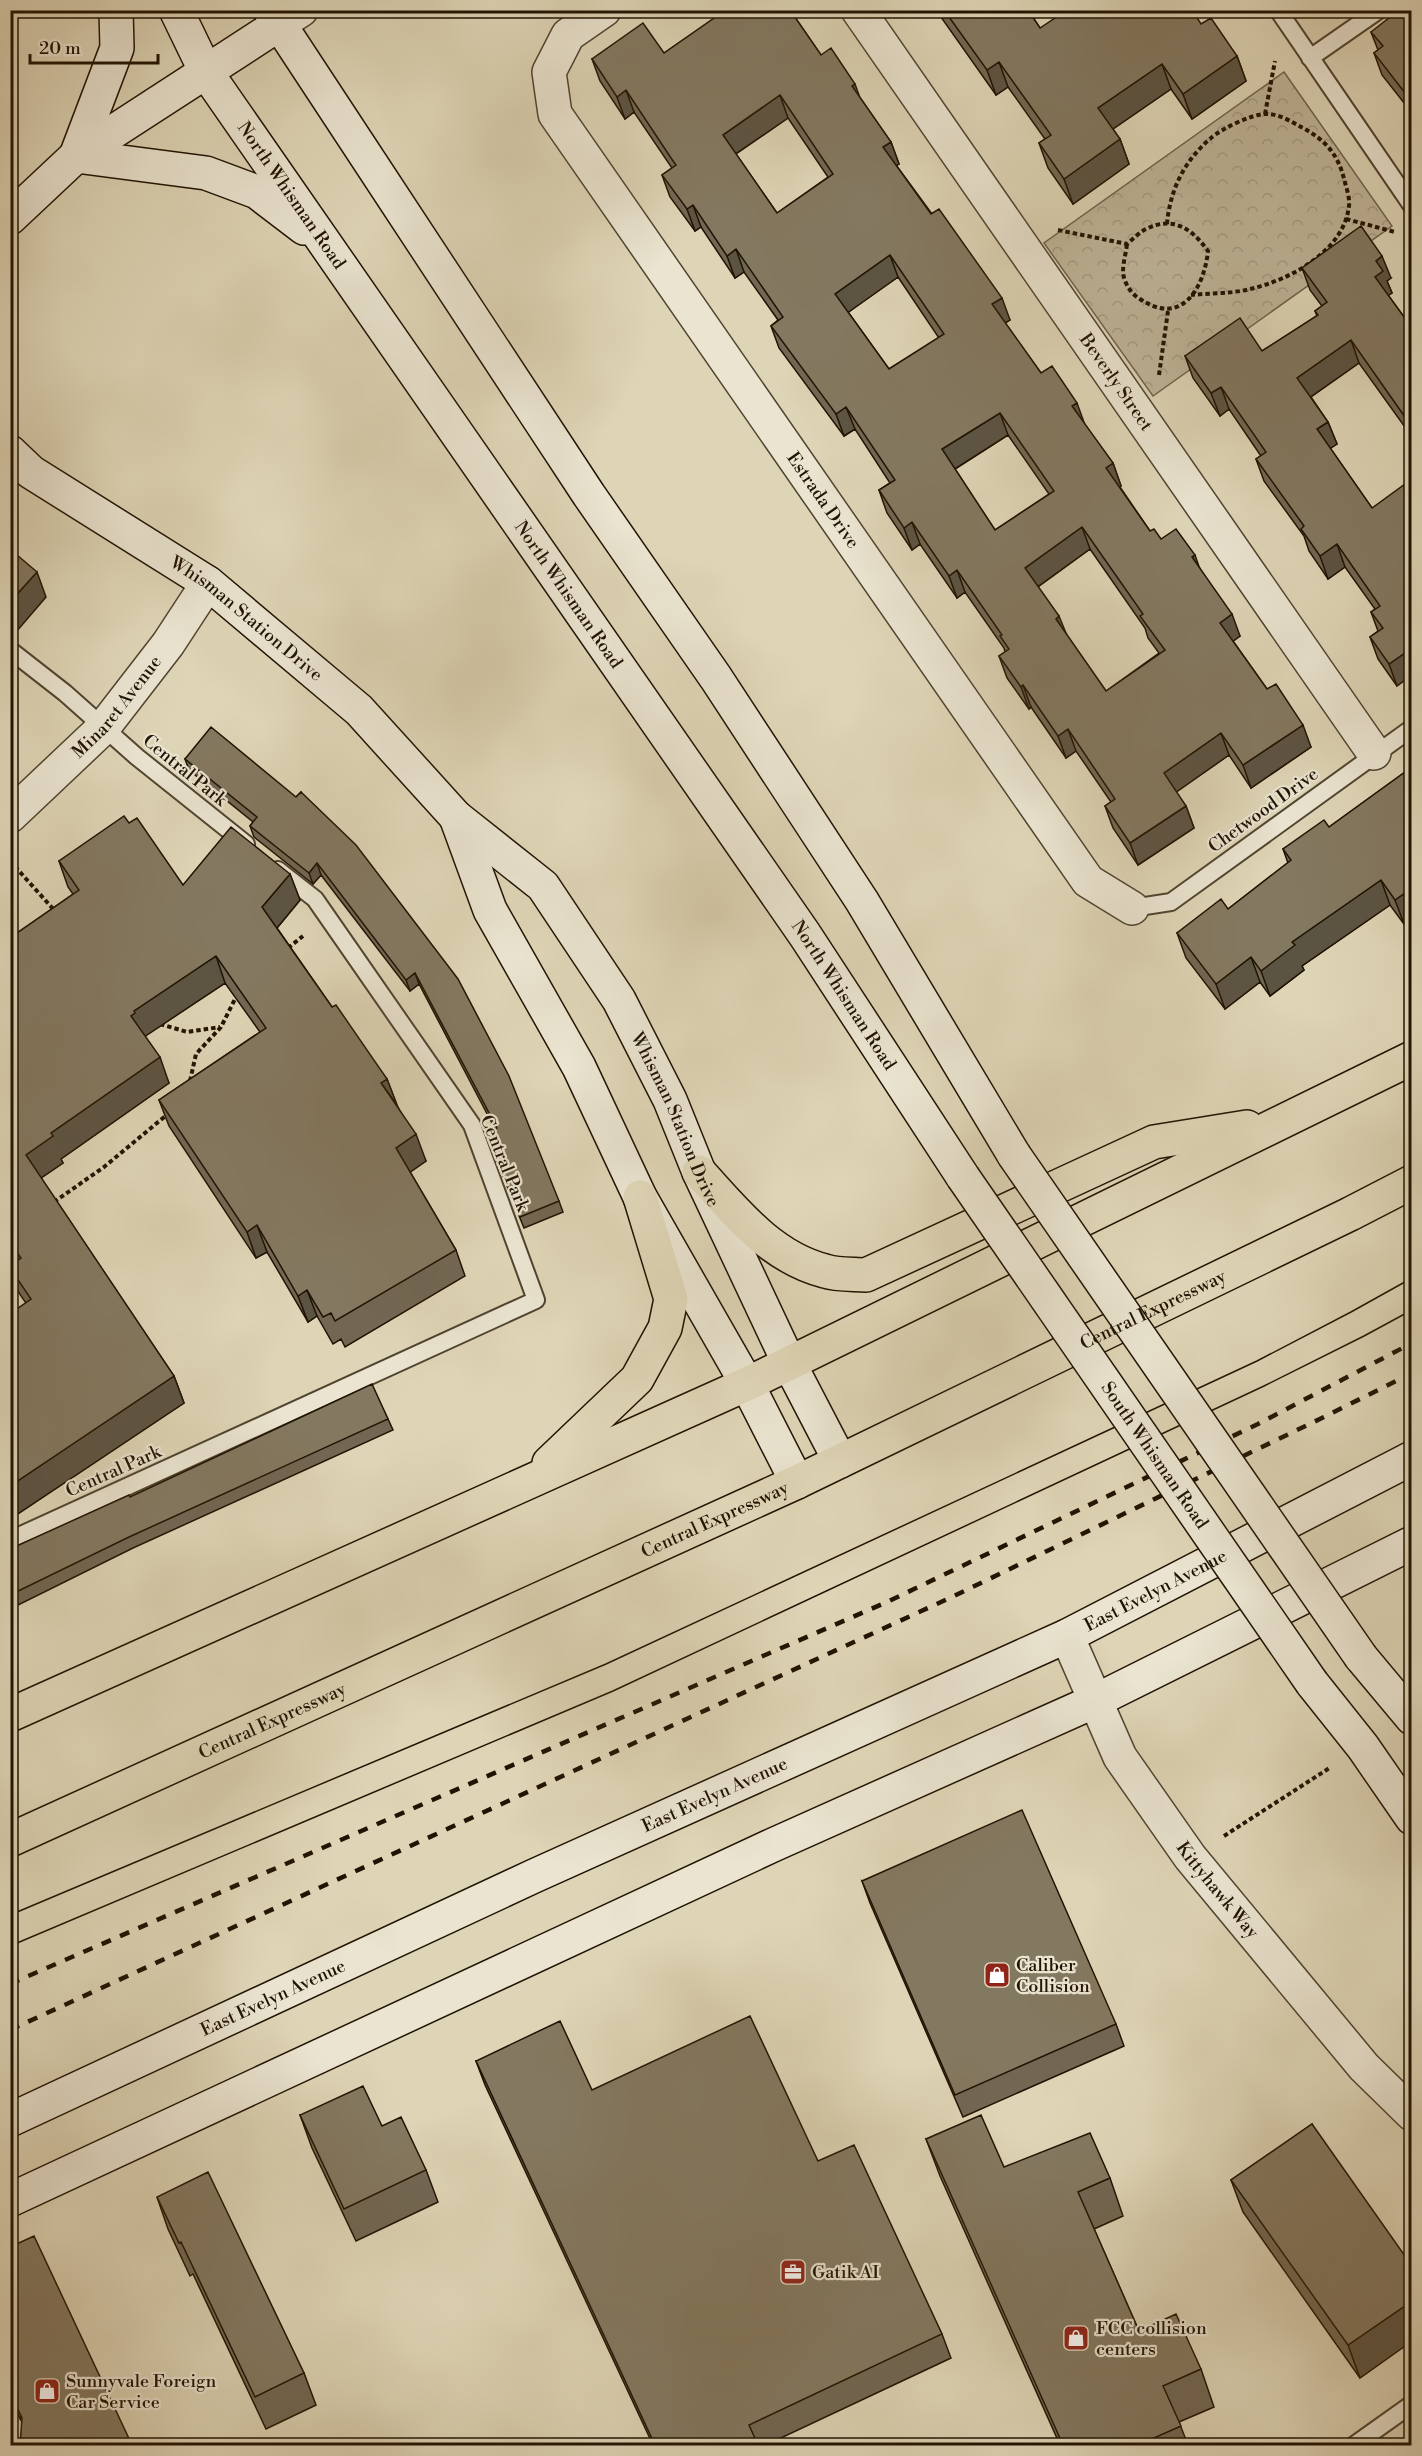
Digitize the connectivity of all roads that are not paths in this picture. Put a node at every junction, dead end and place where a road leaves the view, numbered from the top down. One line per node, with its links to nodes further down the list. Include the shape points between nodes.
1 (116, 10): 10 (main road, via 117,48)
2 (176, 10): 9 (main road, North Whisman Road)
3 (604, 10): 22 (main road, Estrada Drive, via 568,35 549,72 555,114 1081,872 1088,881)
4 (858, 10): 19 (main road, Beverly Street)
5 (1379, 10): 8 (lane)
6 (283, 15): 9 (main road); 40 (main road, bridge, via 589,495 716,678 843,872 1014,1155 1361,1657)
7 (1281, 15): 8 (lane)
8 (1310, 58): 11 (lane)
9 (206, 72): 10 (main road); 13 (main road, North Whisman Road)
10 (76, 156): 12 (main road); 13 (main road, via 206,173 257,192)
11 (1412, 206)
12 (10, 218)
13 (328, 247): 26 (main road, North Whisman Road, via 805,935)
14 (10, 452): 15 (main road, Whisman Station Drive, via 30,472)
15 (208, 583): 17 (main road, Minaret Avenue, via 168,644); 21 (main road, Whisman Station Drive, via 358,710)
16 (10, 650): 17 (lane, Central Park)
17 (103, 728): 20 (main road, Minaret Avenue); 35 (lane, Central Park, via 315,899 472,1125 536,1300)
18 (1412, 728): 19 (lane, Chetwood Drive)
19 (1374, 753): 22 (lane, Chetwood Drive, via 1172,902)
20 (10, 816)
21 (456, 817): 25 (main road, Whisman Station Drive, via 543,886 620,1000 670,1100); 28 (main road, Whisman Station Drive, via 490,910 579,1067)
22 (1132, 908)
23 (1412, 1058): 24 (highway)
24 (1284, 1120): 25 (highway, via 1154,1142 866,1275 825,1272 792,1259 759,1237); 29 (highway)
25 (699, 1172): 29 (main road, Whisman Station Drive)
26 (963, 1177): 41 (main road, South Whisman Road, bridge, via 1312,1683)
27 (1412, 1182): 32 (highway, Central Expressway)
28 (640, 1197): 30 (main road, Whisman Station Drive); 33 (highway, via 671,1299 665,1328 637,1379)
29 (789, 1363): 30 (highway); 32 (main road, Whisman Station Drive)
30 (747, 1384): 33 (highway); 34 (main road, Whisman Station Drive)
31 (1412, 1458): 37 (main road, East Evelyn Avenue)
32 (840, 1461): 34 (highway, Central Expressway)
33 (533, 1479): 39 (highway)
34 (797, 1482): 42 (highway, Central Expressway)
35 (10, 1540)
36 (1412, 1543): 38 (main road)
37 (1067, 1636): 38 (main road, Kittyhawk Way); 44 (main road, East Evelyn Avenue, via 545,1871)
38 (1095, 1701): 43 (main road, Kittyhawk Way, via 1120,1757 1190,1857 1364,2067); 45 (main road, via 773,1845)
39 (10, 1715)
40 (1412, 1718)
41 (1412, 1818)
42 (10, 1840)
43 (1412, 2114)
44 (10, 2120)
45 (10, 2200)
46 (1412, 2404): 47 (lane)
47 (1353, 2445)

